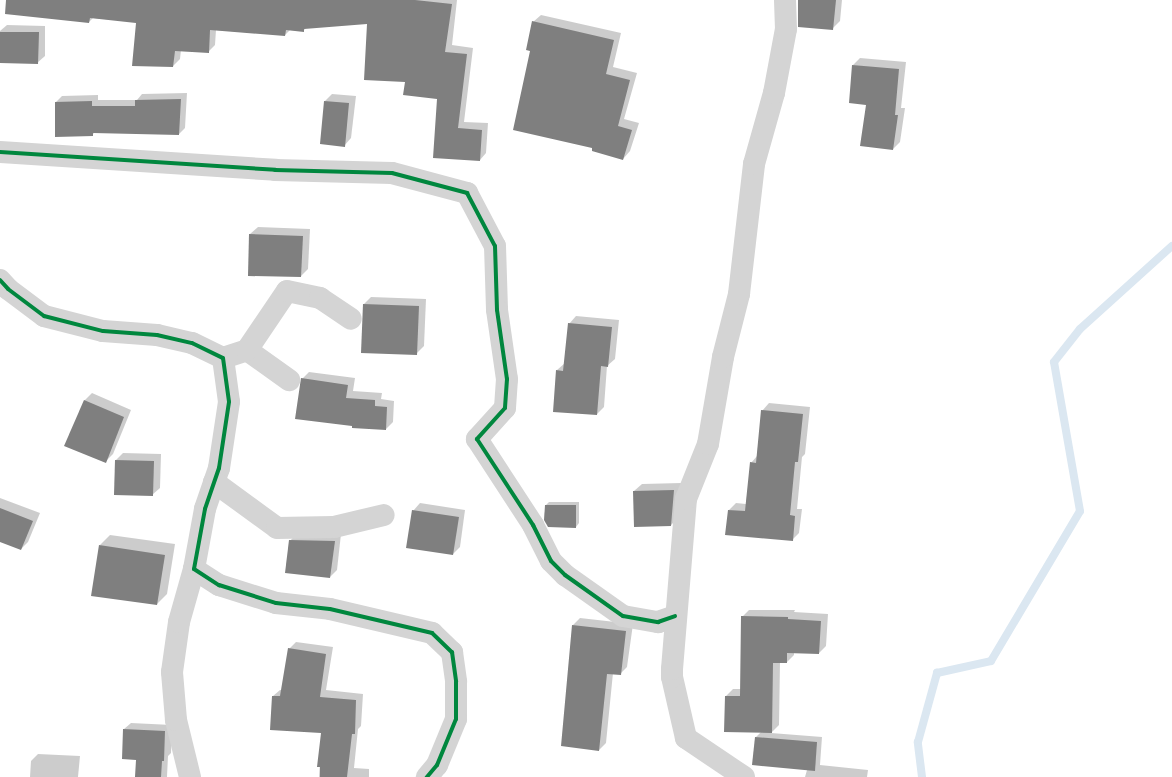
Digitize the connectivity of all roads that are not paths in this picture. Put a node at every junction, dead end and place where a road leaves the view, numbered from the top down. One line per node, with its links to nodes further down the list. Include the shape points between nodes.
1 (785, 0): 11 (street, via 786,29 774,93 754,164 739,294 723,357 708,444 686,499)
2 (0, 152): 11 (street, via 275,170 392,173 467,193 496,246 497,310 507,379 505,408 477,439 533,525 551,561 565,576 623,616 658,622)
3 (0, 280): 6 (street, via 44,316 103,331 157,335 192,343)
4 (351, 319): 5 (street, via 320,298 287,291)
5 (247, 350): 6 (street); 7 (street)
6 (223, 358): 8 (street, via 229,402 219,468)
7 (289, 380)
8 (214, 482): 9 (street, via 277,528 334,527); 10 (street, via 205,509)
9 (384, 515)
10 (194, 569): 12 (street, via 179,622 172,672 176,720); 13 (street, via 218,585 276,603 330,609 432,633 452,652 456,682 456,719 437,765)
11 (675, 616): 14 (street, via 672,677 686,738)
12 (190, 777)
13 (427, 777)
14 (744, 777)

